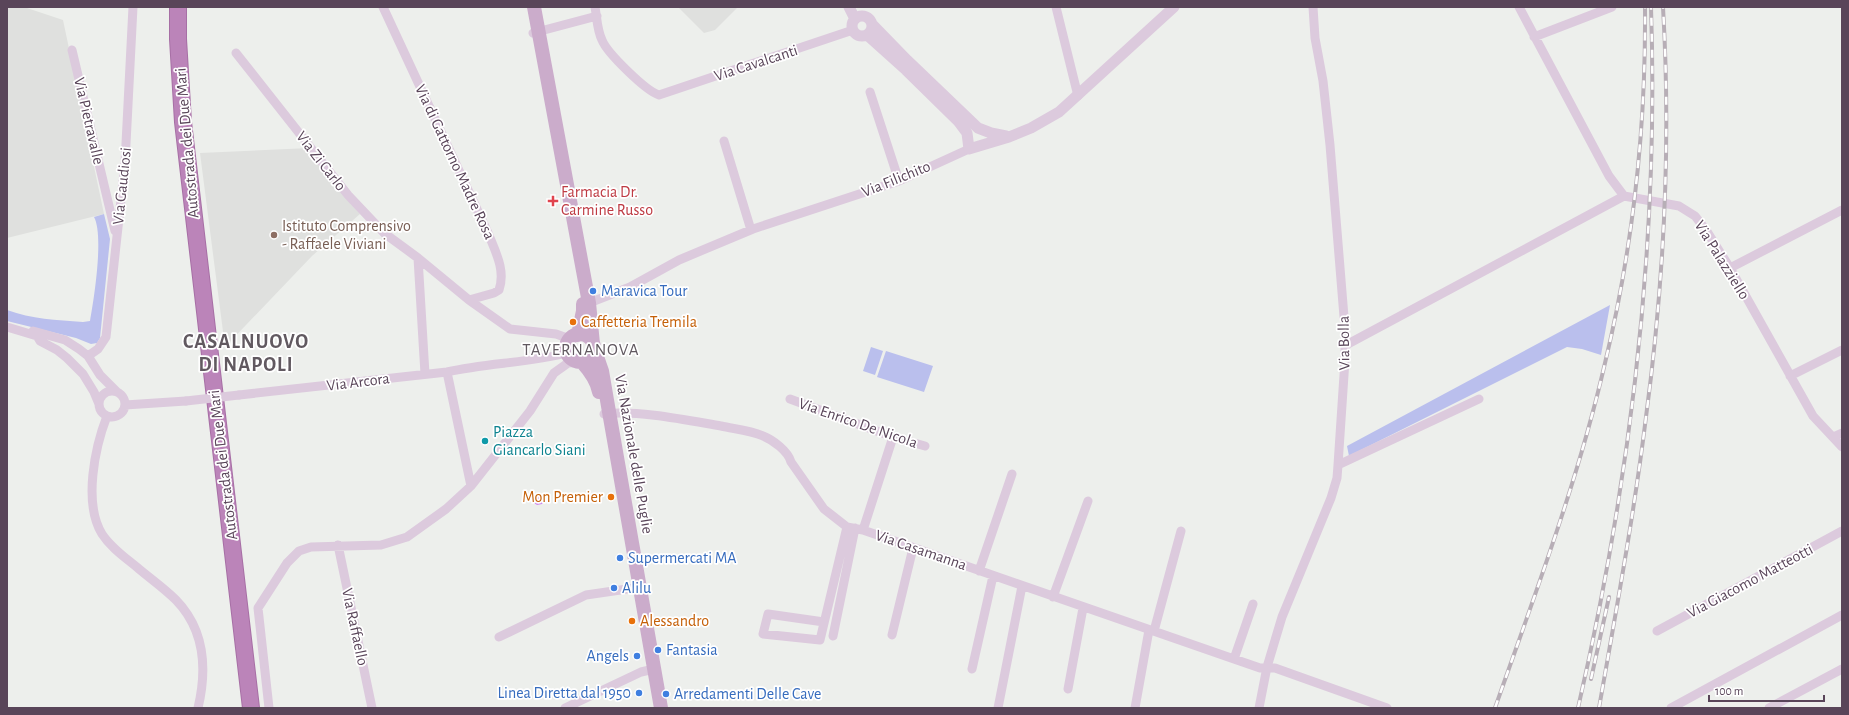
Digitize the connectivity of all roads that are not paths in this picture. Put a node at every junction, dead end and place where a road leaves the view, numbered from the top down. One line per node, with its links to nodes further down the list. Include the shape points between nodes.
1 (133, 7): 31 (street, Via Gaudiosi, via 125,163)
2 (167, 7): 90 (highway, Autostrada dei Due Mari, via 172,123)
3 (178, 7): 91 (highway, Autostrada dei Due Mari, via 184,129)
4 (383, 7): 34 (street, Via di Gattorno Madre Rosa, via 501,266 499,290 494,294)
5 (527, 7): 17 (main road, Via Nazionale delle Puglie)
6 (534, 7): 17 (main road, Via Nazionale delle Puglie)
7 (849, 7): 16 (street)
8 (864, 7): 15 (street)
9 (1056, 7): 23 (street)
10 (1174, 7): 23 (street, Via Filichito)
11 (1313, 7): 39 (street, Via Bolla, via 1330,145)
12 (1519, 7): 19 (street)
13 (1612, 7): 19 (street)
14 (596, 11): 16 (street, Via Cavalcanti, via 599,33 608,50 648,90 658,95); 17 (street)
15 (871, 22): 16 (street, via 861,16); 18 (street, via 871,30); 24 (street, via 978,128)
16 (854, 24): 18 (street, via 856,34)
17 (536, 33): 35 (main road, Via Nazionale delle Puglie)
18 (867, 35): 26 (street, via 958,121 967,133)
19 (1534, 37): 28 (street, via 1609,176)
20 (72, 50): 31 (street, Via Pietravalle)
21 (236, 53): 32 (street, Via Zi Carlo, via 348,195 384,233)
22 (870, 92): 27 (street)
23 (1078, 96): 24 (street, Via Filichito, via 1045,120)
24 (1009, 137): 26 (street, Via Filichito)
25 (724, 141): 30 (street)
26 (969, 149): 27 (street, Via Filichito)
27 (899, 181): 30 (street, Via Filichito)
28 (1624, 196): 33 (street, Via Palazziello, via 1679,206 1695,216); 39 (street)
29 (1842, 210): 33 (street)
30 (751, 230): 35 (street, Via Filichito, via 679,260 630,287)
31 (116, 238): 43 (street, Via Gaudiosi, via 106,337 98,349)
32 (418, 258): 34 (street, Via Zi Carlo); 46 (street)
33 (1730, 268): 47 (street, Via Palazziello)
34 (469, 300): 38 (street, Via Zi Carlo, via 510,329)
35 (586, 304): 38 (main road, Via Nazionale delle Puglie); 40 (main road, Via Nazionale delle Puglie)
36 (7, 327): 37 (street)
37 (22, 331): 43 (street, via 35,331 65,340); 51 (street, via 37,336 40,341 58,350 75,365 94,392)
38 (574, 337): 40 (main road, via 588,336); 42 (main road, via 567,345)
39 (1346, 345): 60 (street, Via Bolla)
40 (594, 346): 44 (main road, via 589,359); 53 (main road, Via Nazionale delle Puglie, via 602,371)
41 (1842, 350): 47 (street)
42 (567, 353): 44 (main road, via 572,359); 45 (street, Via Arcora)
43 (88, 356): 48 (street, via 100,375)
44 (580, 362): 53 (main road, Via Nazionale delle Puglie, via 592,373 598,384); 62 (street, via 568,363 554,373 530,411)
45 (447, 372): 46 (street, Via Arcora); 62 (street)
46 (426, 374): 52 (street, Via Arcora, bridge, via 239,396)
47 (1790, 376): 57 (street, Via Palazziello, via 1813,416)
48 (117, 392): 51 (street, via 106,392); 52 (street, via 123,397)
49 (790, 399): 56 (street, Via Enrico De Nicola)
50 (1479, 399): 60 (street)
51 (99, 404): 54 (street, via 101,411)
52 (125, 405): 54 (street, via 119,415)
53 (606, 413): 64 (street, Via Casamanna, via 646,415 695,422 764,436 790,455 791,462 824,508); 72 (main road, Via Nazionale delle Puglie)
54 (107, 416): 89 (street, via 97,451 92,494 94,516 113,548 177,601 199,636 203,656 202,690)
55 (1842, 433): 57 (street)
56 (893, 437): 58 (street, Via Enrico De Nicola); 64 (street)
57 (1832, 437): 59 (street, Via Palazziello)
58 (925, 446)
59 (1842, 448)
60 (1338, 465): 84 (street, Via Bolla, via 1331,498 1282,617)
61 (1012, 474): 69 (street)
62 (471, 486): 67 (street, via 446,509 407,538 381,544)
63 (1088, 501): 73 (street)
64 (855, 529): 68 (street, Via Casamanna); 77 (street); 81 (street)
65 (1181, 531): 78 (street)
66 (1842, 532): 79 (street, Via Giacomo Matteotti)
67 (338, 545): 92 (street, via 311,547 299,551 287,563 258,608); 93 (street, Via Raffaello)
68 (912, 548): 69 (street, Via Casamanna); 80 (street)
69 (979, 571): 70 (street, Via Casamanna)
70 (993, 576): 71 (street, Via Casamanna); 85 (street)
71 (1022, 586): 73 (street, Via Casamanna); 97 (street)
72 (637, 587): 82 (street, via 586,595); 87 (main road, Via Nazionale delle Puglie)
73 (1053, 597): 75 (street, Via Casamanna)
74 (1253, 604): 83 (street)
75 (1083, 608): 78 (street, Via Casamanna); 88 (street)
76 (1842, 615): 101 (street)
77 (824, 622): 77 (street, via 768,614 763,634 820,640)
78 (1151, 630): 83 (street, Via Casamanna); 98 (street)
79 (1657, 631)
80 (892, 635)
81 (832, 636)
82 (499, 637)
83 (1234, 659): 84 (street, Via Casamanna, via 1260,668)
84 (1267, 667): 99 (street, Via Bolla); 100 (street, Via Casamanna)
85 (972, 669)
86 (1842, 669): 102 (street)
87 (651, 670): 94 (street, via 641,672); 95 (main road, Via Nazionale delle Puglie); 96 (main road, Via Nazionale delle Puglie)
88 (1068, 689)
89 (198, 708)
90 (240, 708)
91 (250, 708)
92 (269, 708)
93 (372, 708)
94 (565, 708)
95 (654, 708)
96 (661, 708)
97 (998, 708)
98 (1134, 708)
99 (1259, 708)
100 (1387, 708)
101 (1671, 708)
102 (1769, 708)

